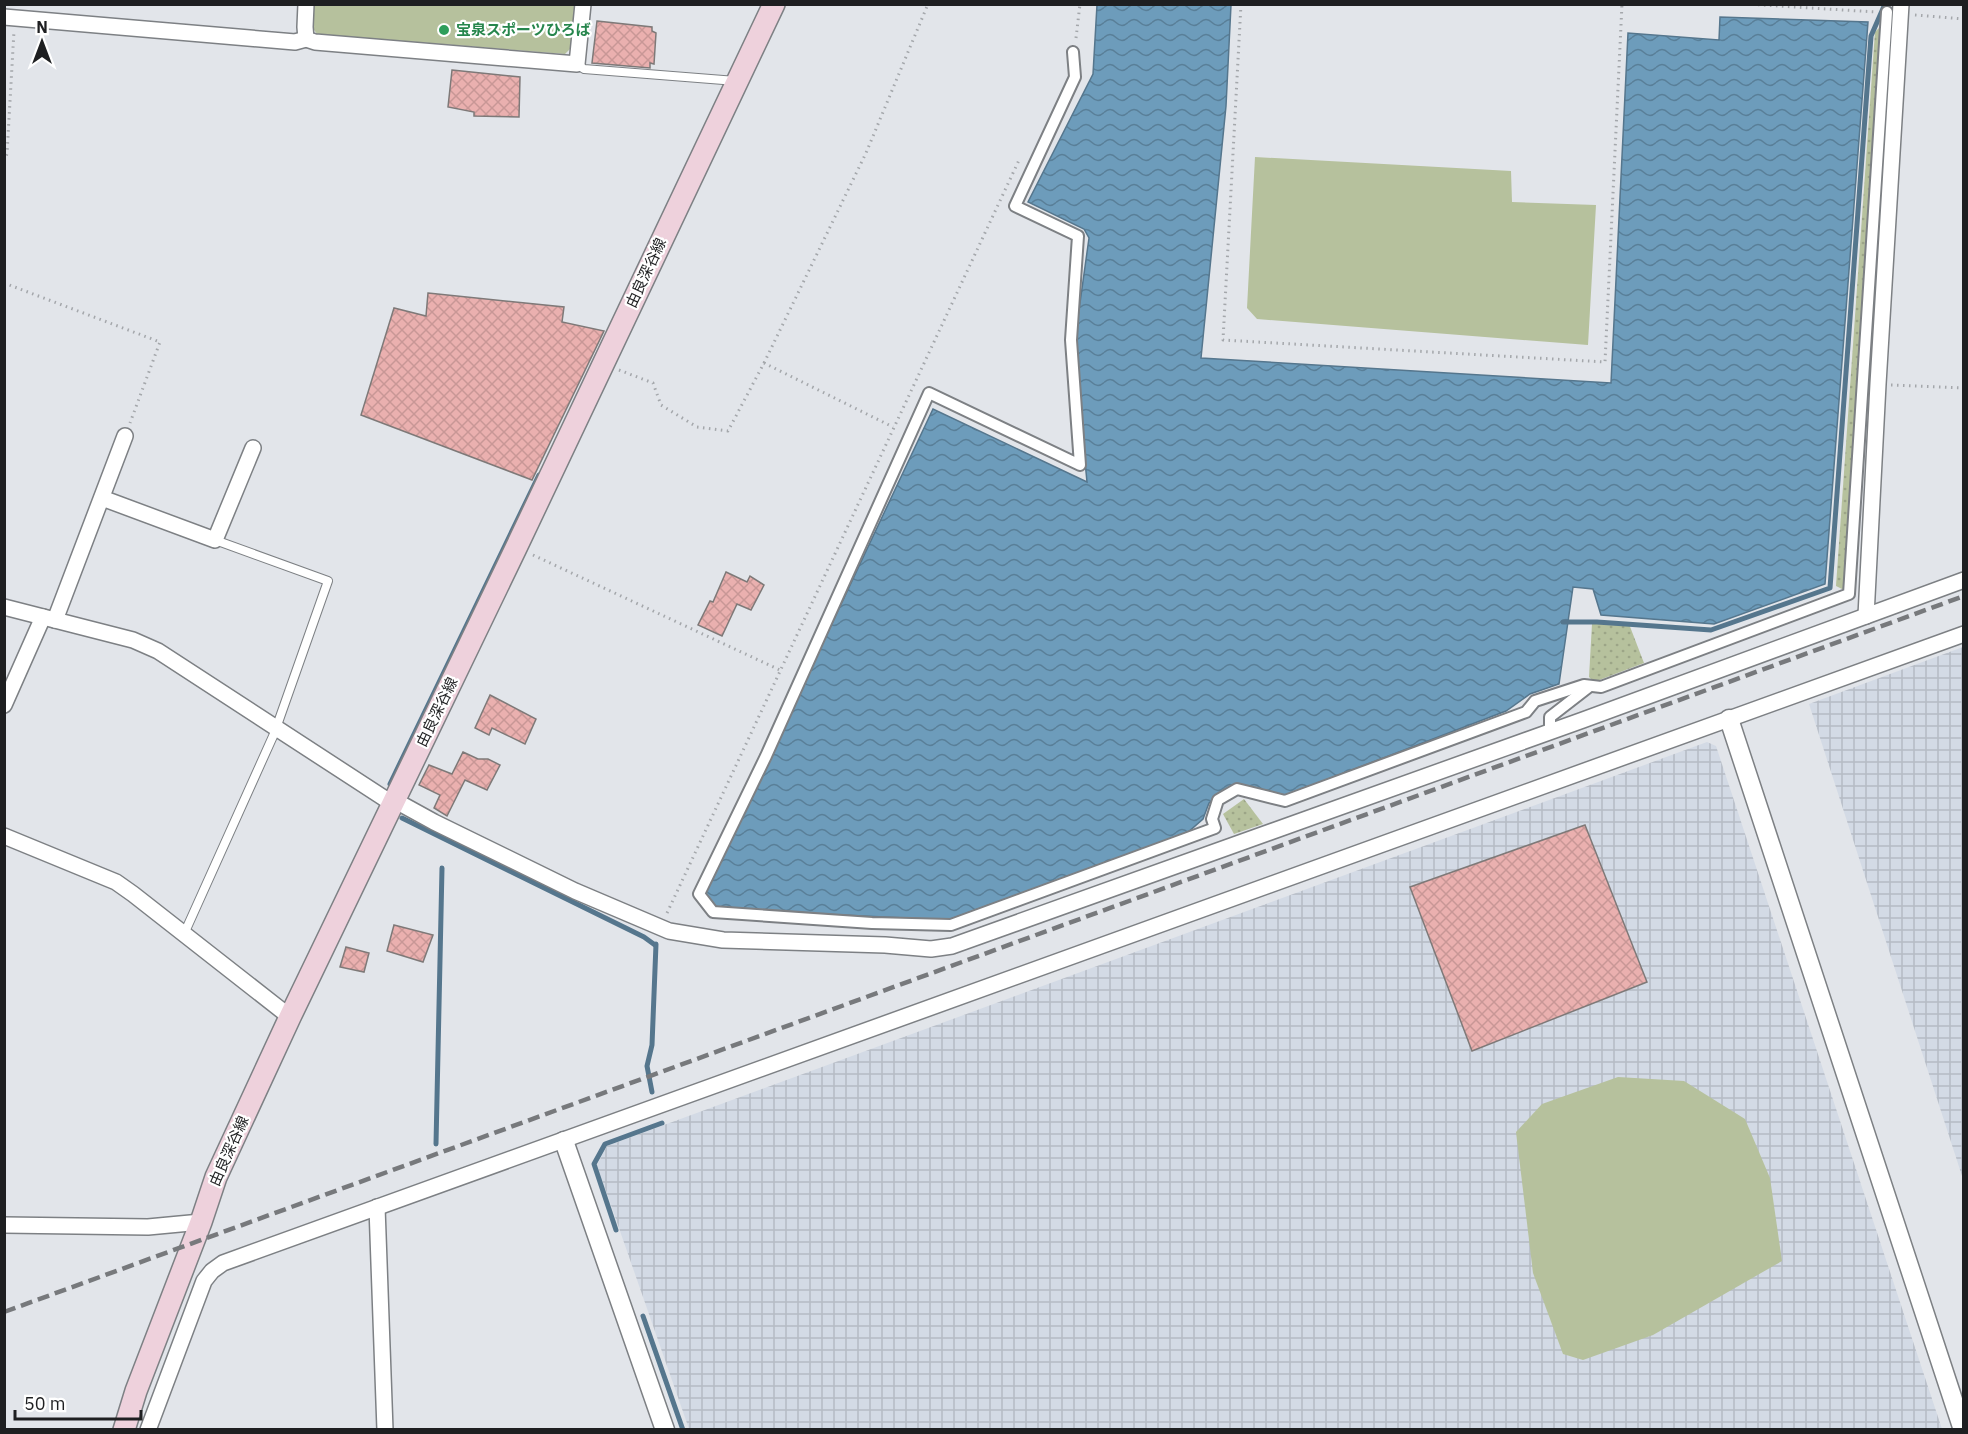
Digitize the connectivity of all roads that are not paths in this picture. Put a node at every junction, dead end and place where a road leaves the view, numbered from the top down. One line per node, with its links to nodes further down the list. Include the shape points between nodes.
1 (306, 4): 6 (street)
2 (583, 4): 8 (street)
3 (774, 4): 9 (main road, 由良深谷線)
4 (1896, 10): 16 (street); 19 (street, via 1849,594 1601,687)
5 (10, 18): 6 (street, via 295,42)
6 (306, 39): 8 (street)
7 (1073, 52): 19 (street, via 1075,77 1015,206 1078,236 1071,340 1080,465 929,393 766,756 699,894 712,912 951,925 1215,828 1212,819 1218,800 1238,789 1285,801 1526,712 1534,701)
8 (577, 64): 9 (lane, via 584,69)
9 (736, 81): 24 (main road, 由良深谷線)
10 (125, 436): 12 (street)
11 (253, 448): 13 (street)
12 (102, 498): 13 (street); 17 (street)
13 (215, 540): 22 (lane, via 328,581)
14 (1964, 580): 16 (street)
15 (4, 607): 17 (street)
16 (1866, 616): 23 (street)
17 (49, 619): 20 (street); 22 (street, via 133,640 158,651)
18 (1964, 634): 21 (street)
19 (1590, 686): 23 (street, via 1550,717)
20 (4, 705)
21 (1729, 719): 28 (street); 36 (street)
22 (276, 728): 24 (street); 26 (lane)
23 (1550, 731): 24 (street, via 952,946 931,949 723,940 669,931 575,891)
24 (393, 802): 27 (main road, 由良深谷線)
25 (4, 836): 26 (street, via 116,882)
26 (184, 934): 27 (street)
27 (290, 1017): 30 (main road, 由良深谷線, via 216,1177)
28 (564, 1141): 29 (street); 35 (street)
29 (377, 1207): 33 (street, via 223,1263 212,1271 204,1281); 34 (street)
30 (201, 1222): 31 (street, via 147,1227); 32 (main road, 由良深谷線)
31 (4, 1225)
32 (124, 1430)
33 (147, 1430)
34 (385, 1430)
35 (665, 1430)
36 (1963, 1430)

